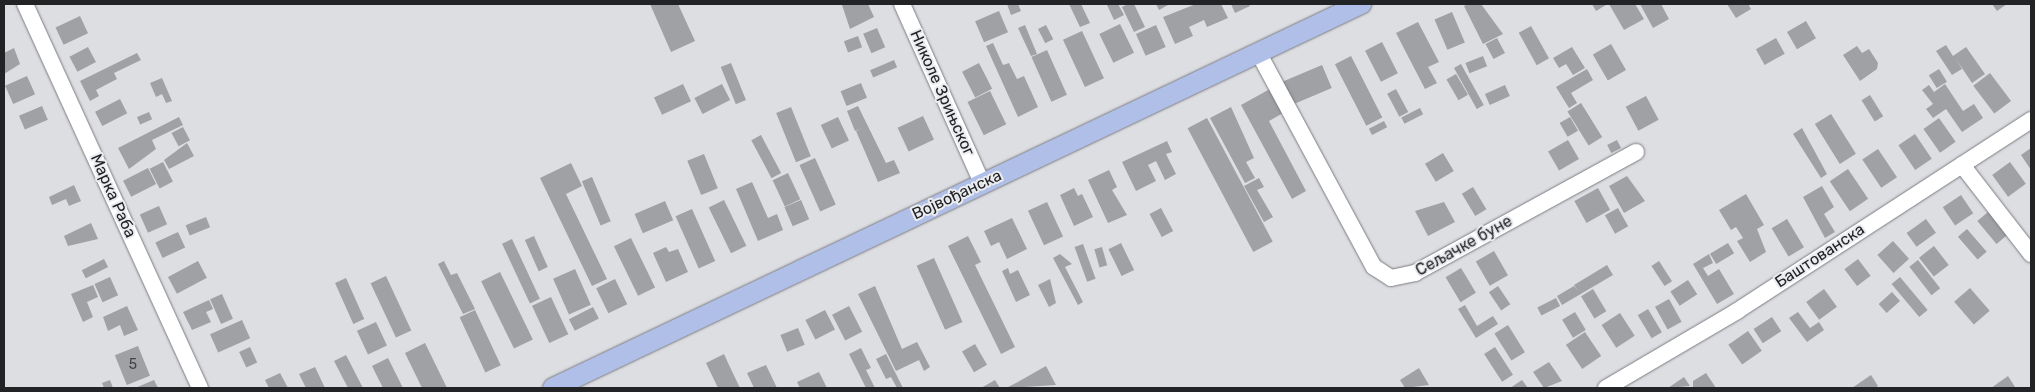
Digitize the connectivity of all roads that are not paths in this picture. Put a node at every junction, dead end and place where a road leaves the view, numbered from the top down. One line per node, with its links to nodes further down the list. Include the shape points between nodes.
1 (25, 4): 10 (street, Марка Раба)
2 (902, 4): 8 (street, Николе Зрињског)
3 (1361, 4): 4 (main road, Војвођанска)
4 (1258, 52): 6 (street, Сељачке буне, via 1374,267 1391,278 1415,273); 8 (main road, Војвођанска)
5 (2031, 120): 7 (street, Баштованска)
6 (1636, 152)
7 (1962, 165): 9 (street); 12 (street, Баштованска, via 1737,311)
8 (982, 183): 11 (main road, Војвођанска)
9 (2031, 254)
10 (200, 388)
11 (553, 388)
12 (1606, 388)

